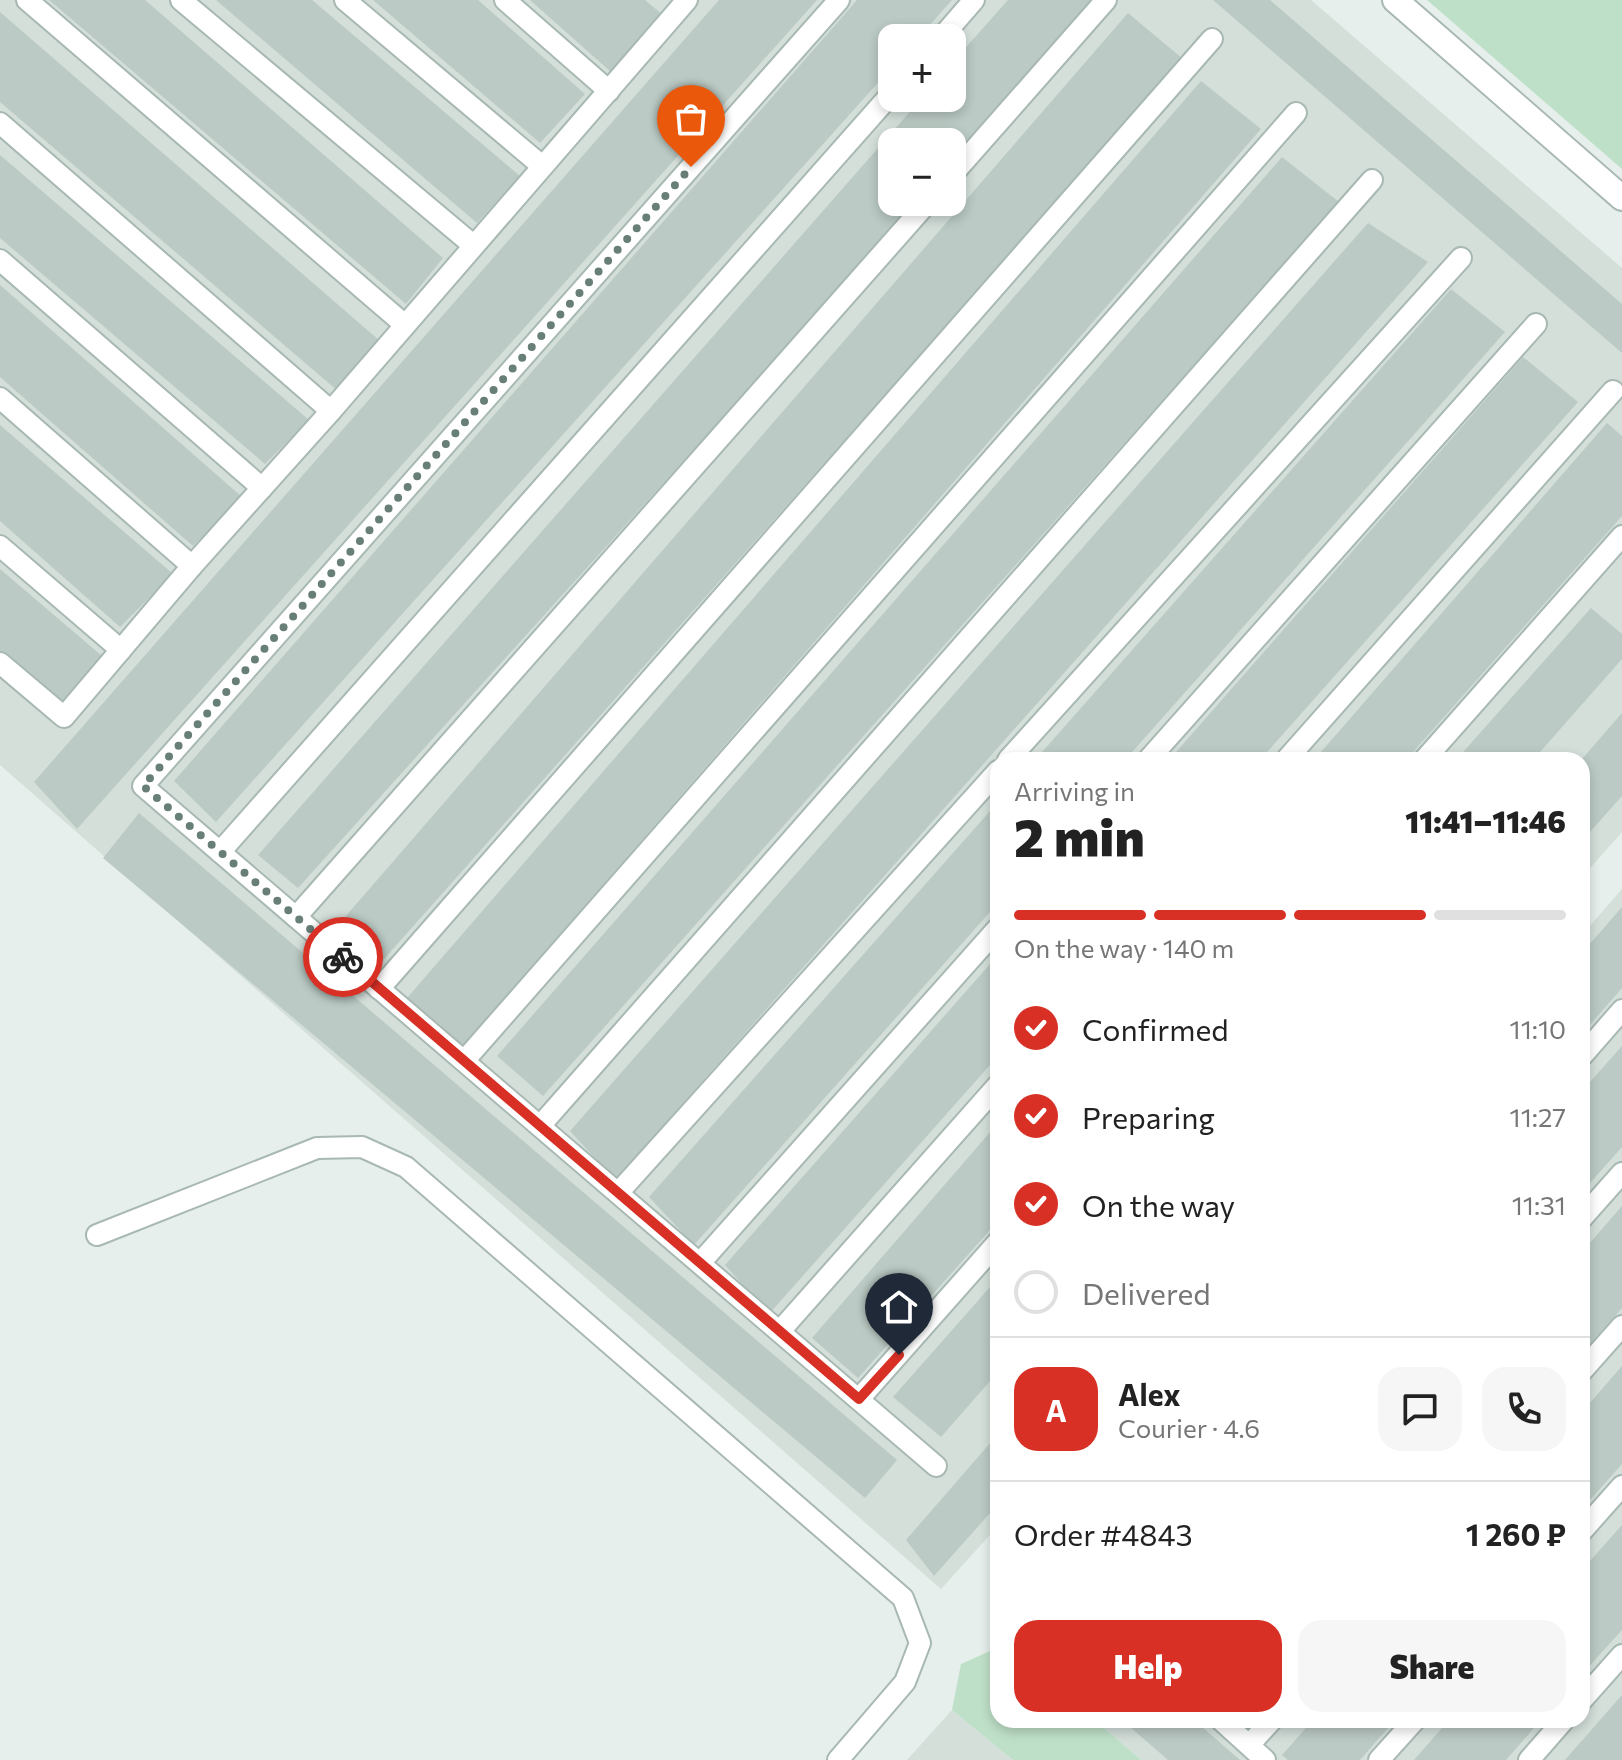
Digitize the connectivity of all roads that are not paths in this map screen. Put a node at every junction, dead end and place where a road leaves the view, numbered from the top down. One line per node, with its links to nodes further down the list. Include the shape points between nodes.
1 (27, 0): 25 (lane)
2 (181, 0): 21 (lane)
3 (345, 0): 17 (lane)
4 (505, 0): 12 (lane)
5 (839, 0): 40 (lane, via 143,786)
6 (974, 0): 10 (lane)
7 (1106, 0): 16 (lane)
8 (1395, 0): 19 (street)
9 (678, 3): 12 (lane)
10 (953, 24)
11 (1212, 39): 43 (lane)
12 (609, 91): 17 (lane)
13 (878, 109): 40 (lane)
14 (1296, 113): 46 (lane)
15 (0, 123): 28 (lane)
16 (966, 159)
17 (542, 166): 21 (lane)
18 (1372, 180): 48 (lane)
19 (1622, 198)
20 (916, 216): 41 (lane)
21 (473, 245): 25 (lane)
22 (1461, 258): 35 (lane)
23 (0, 260): 29 (lane)
24 (1536, 324): 36 (lane)
25 (405, 325): 28 (lane)
26 (1613, 391): 37 (lane)
27 (0, 398): 32 (lane)
28 (331, 411): 29 (lane)
29 (262, 488): 32 (lane)
30 (1622, 536): 38 (lane)
31 (0, 546): 33 (lane)
32 (192, 566): 33 (lane)
33 (121, 650): 34 (lane, via 64,717)
34 (0, 663)
35 (1015, 752)
36 (1155, 752)
37 (1293, 752)
38 (1431, 752)
39 (990, 780): 50 (lane)
40 (220, 852): 41 (lane)
41 (296, 917): 43 (lane)
42 (990, 937): 54 (lane)
43 (379, 989): 46 (lane)
44 (1622, 1010): 45 (lane)
45 (1590, 1047)
46 (464, 1061): 48 (lane)
47 (990, 1094): 56 (lane)
48 (540, 1126): 50 (lane)
49 (1622, 1173): 51 (lane)
50 (618, 1193): 54 (lane)
51 (1590, 1209)
52 (97, 1235): 69 (lane, via 317,1148 362,1147 406,1167 903,1598 920,1643 905,1682)
53 (990, 1251): 58 (lane)
54 (700, 1263): 56 (lane)
55 (1622, 1326): 57 (lane)
56 (780, 1331): 58 (lane)
57 (1590, 1362)
58 (859, 1399): 59 (lane)
59 (936, 1466)
60 (1622, 1486): 61 (lane)
61 (1590, 1522)
62 (1622, 1655): 63 (lane)
63 (1590, 1691)
64 (1230, 1728): 68 (lane)
65 (1265, 1728): 68 (lane)
66 (1408, 1728): 71 (lane)
67 (1557, 1728): 72 (lane)
68 (1249, 1745): 70 (lane)
69 (838, 1760)
70 (1265, 1760)
71 (1379, 1760)
72 (1529, 1760)

